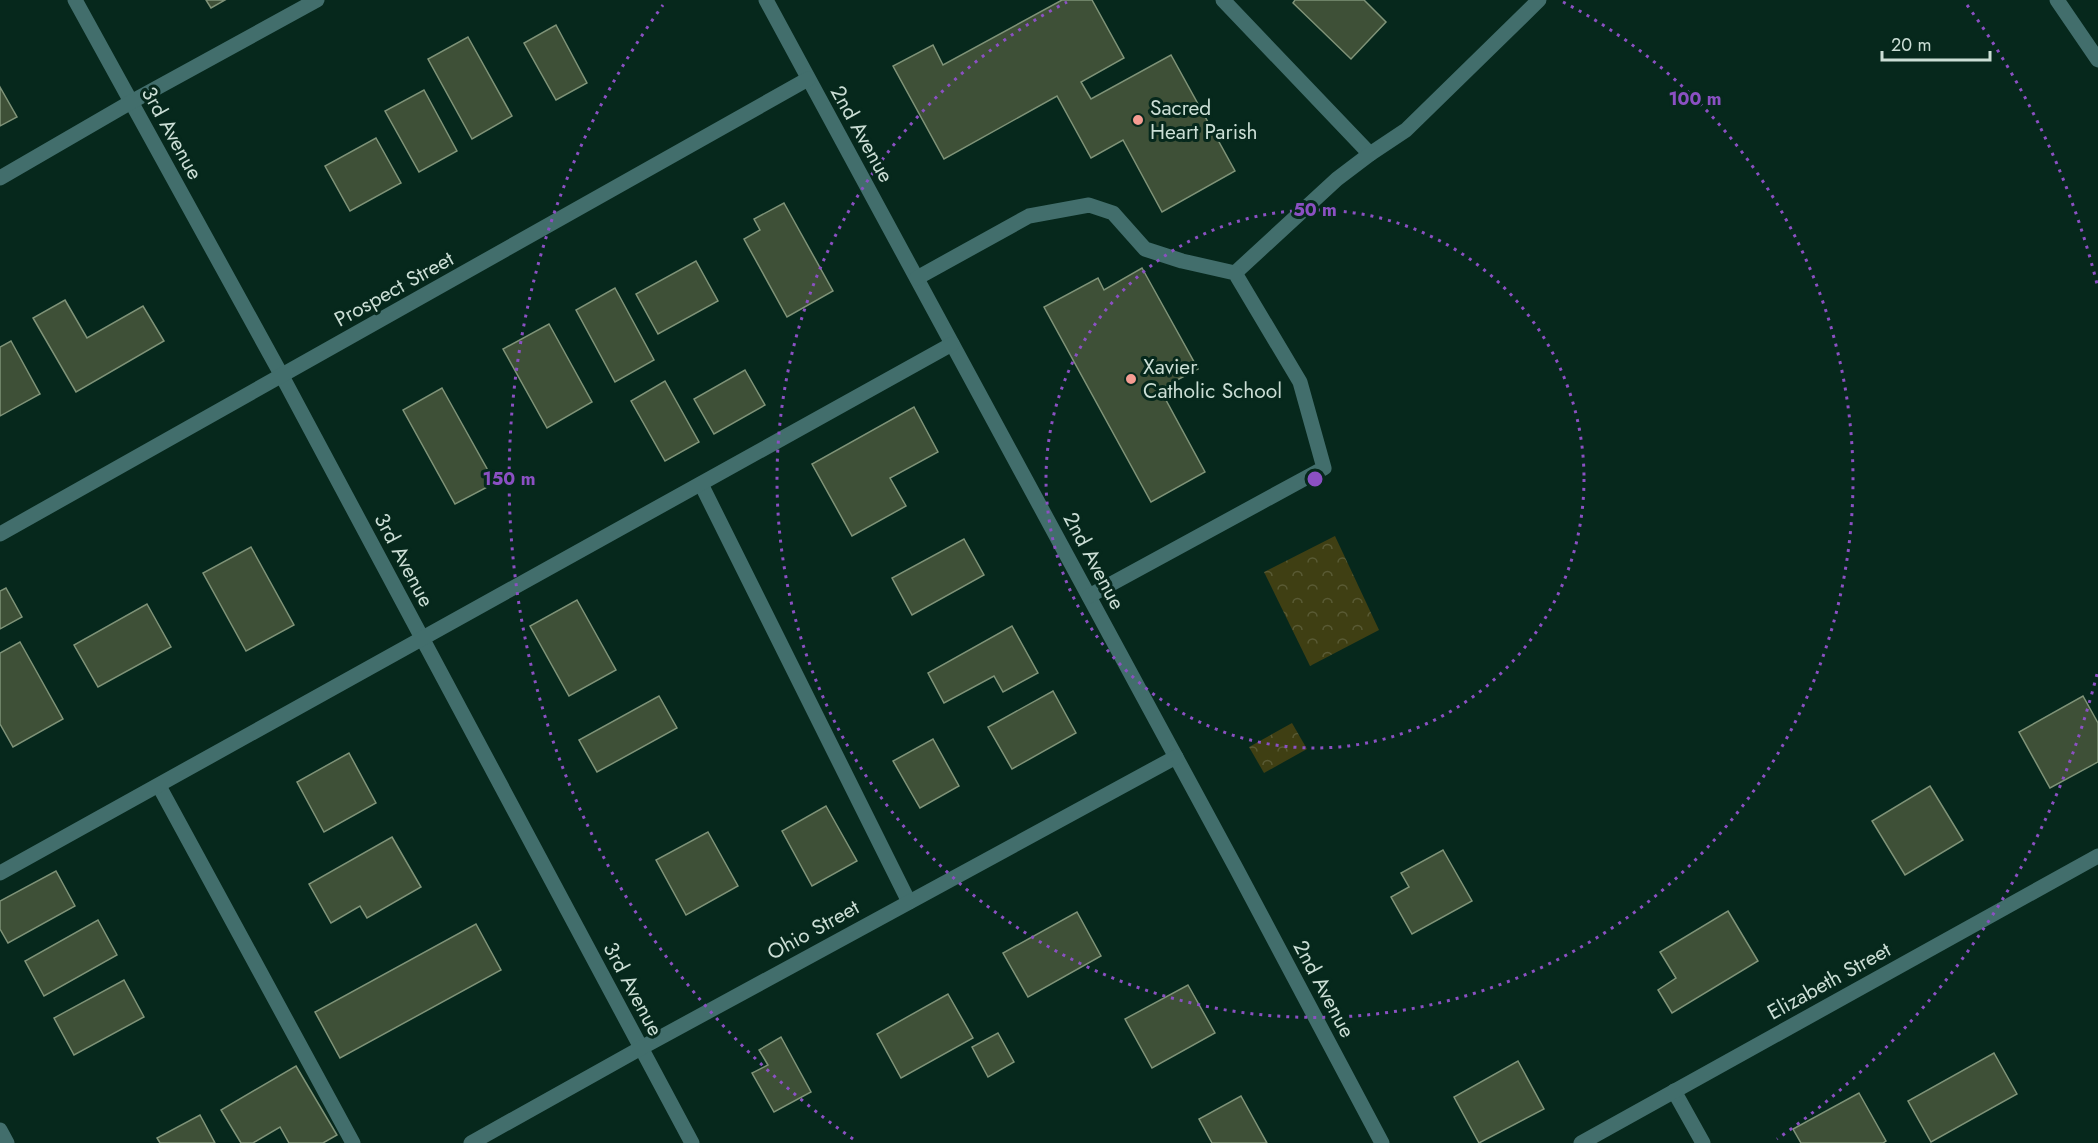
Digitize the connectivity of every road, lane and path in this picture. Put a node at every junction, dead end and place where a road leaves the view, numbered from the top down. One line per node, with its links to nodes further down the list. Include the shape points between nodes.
1 (75, 0): 9 (street, 3rd Avenue)
2 (317, 0): 9 (street)
3 (766, 0): 8 (street, 2nd Avenue)
4 (1223, 0): 10 (street)
5 (1539, 0): 10 (street, via 1406,130)
6 (2056, 0): 7 (street)
7 (2098, 60)
8 (808, 79): 13 (street, 2nd Avenue); 15 (street, Prospect Street)
9 (131, 102): 11 (street); 15 (street, 3rd Avenue)
10 (1370, 154): 12 (street, via 1337,179)
11 (0, 178)
12 (1235, 273): 13 (street, via 1145,249 1113,213 1089,205 1029,216); 18 (street, via 1300,382 1324,468)
13 (917, 278): 14 (street, 2nd Avenue)
14 (952, 344): 16 (street); 18 (street, 2nd Avenue)
15 (282, 376): 17 (street, Prospect Street); 19 (street, 3rd Avenue)
16 (701, 484): 19 (street); 24 (street)
17 (0, 534)
18 (1089, 596): 20 (street, 2nd Avenue)
19 (423, 639): 21 (street); 25 (street, 3rd Avenue)
20 (1176, 757): 24 (street, Ohio Street); 32 (street, 2nd Avenue)
21 (159, 786): 23 (street); 29 (street)
22 (2098, 856): 26 (street, Elizabeth Street)
23 (0, 873)
24 (909, 902): 25 (street, Ohio Street)
25 (641, 1048): 30 (street, Ohio Street); 31 (street, 3rd Avenue)
26 (1674, 1091): 33 (street, Elizabeth Street); 34 (street)
27 (0, 1130): 28 (street)
28 (7, 1143)
29 (353, 1143)
30 (471, 1143)
31 (692, 1143)
32 (1382, 1143)
33 (1581, 1143)
34 (1703, 1143)

